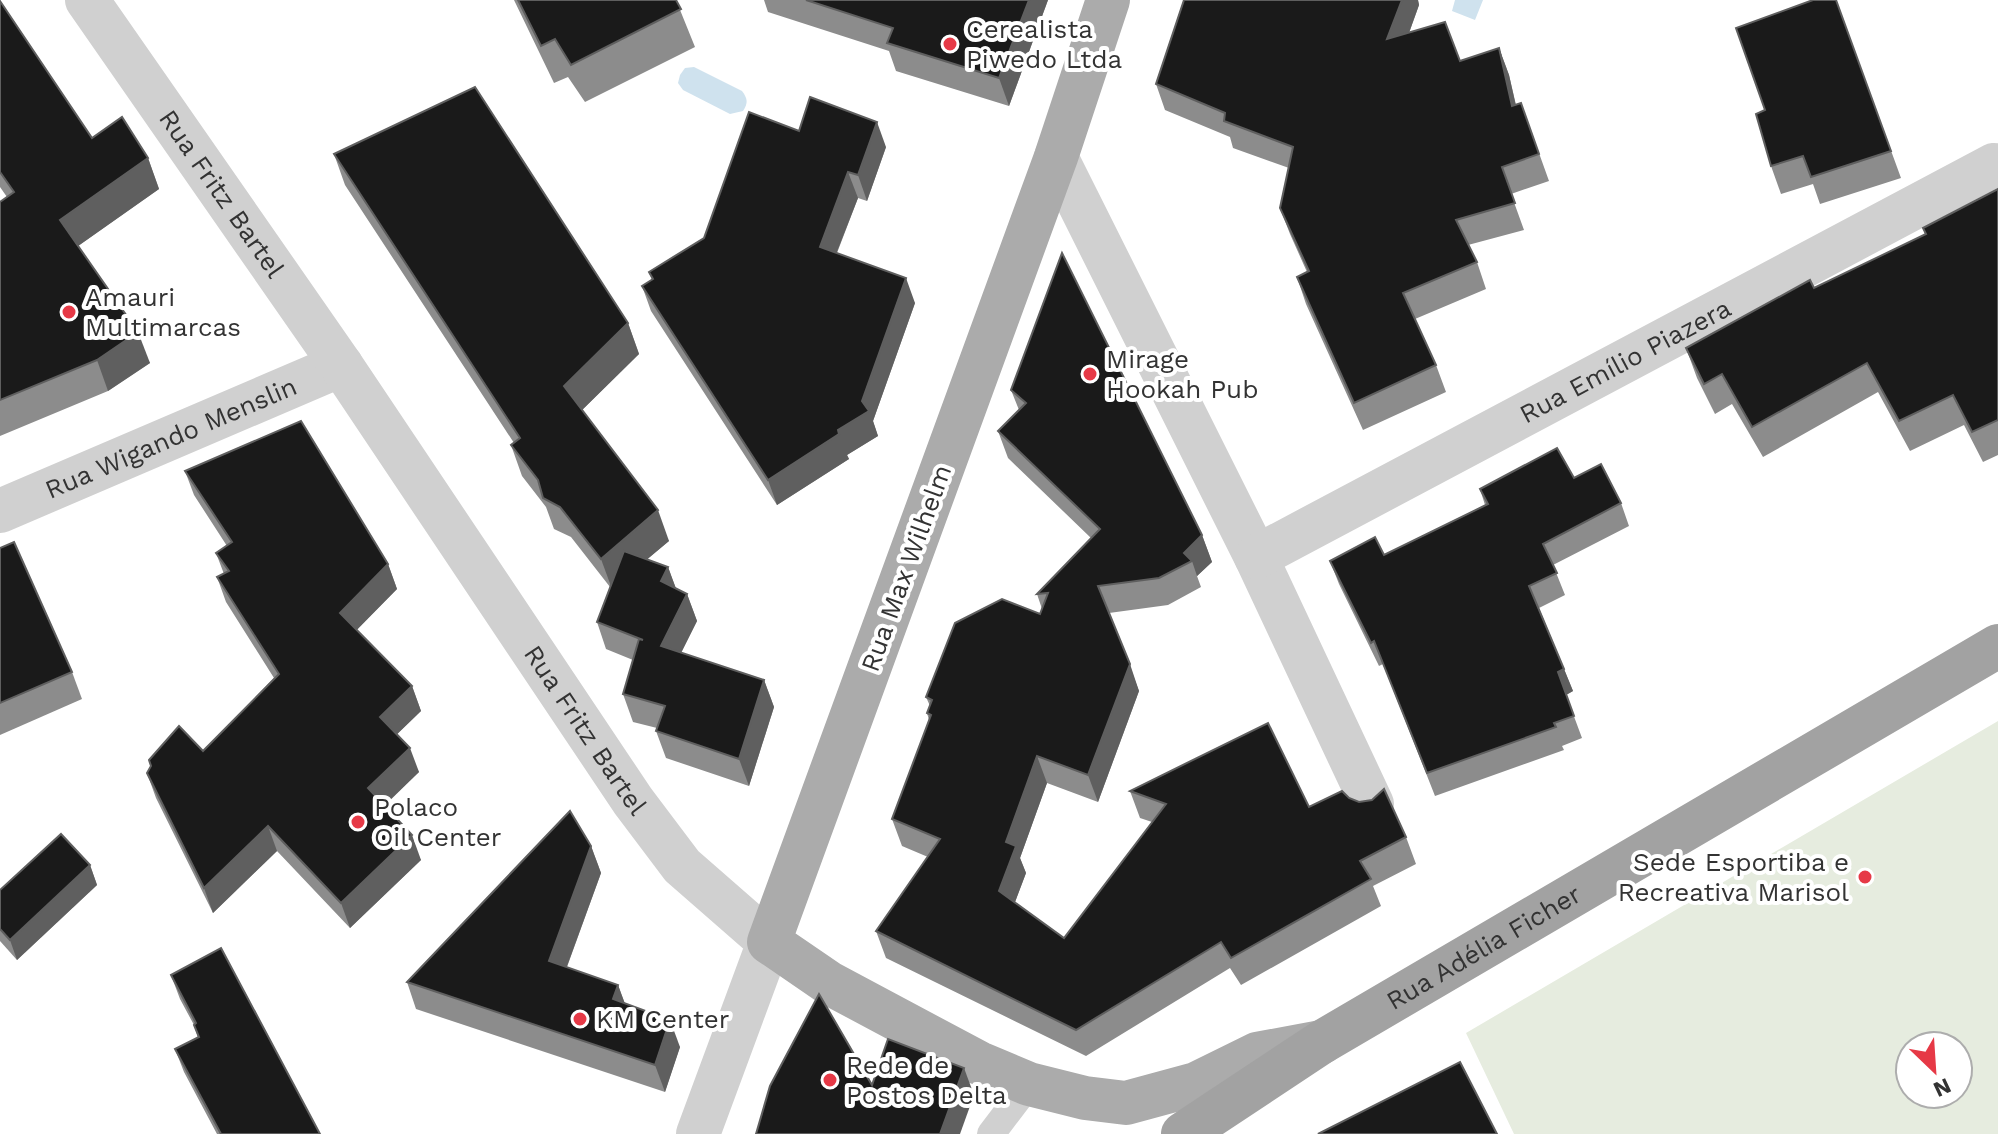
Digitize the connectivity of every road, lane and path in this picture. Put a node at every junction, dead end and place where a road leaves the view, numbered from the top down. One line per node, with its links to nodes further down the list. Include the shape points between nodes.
1 (87, 0): 5 (street, Rua Fritz Bartel)
2 (1108, 0): 3 (main road, Rua Max Wilhelm)
3 (1056, 157): 7 (street); 10 (main road, Rua Max Wilhelm)
4 (1994, 165): 7 (street, Rua Emílio Piazera)
5 (341, 365): 6 (street, Rua Wigando Menslin); 10 (street, Rua Fritz Bartel, via 633,801 682,866)
6 (0, 511)
7 (1256, 557): 9 (street)
8 (1998, 646): 11 (highway, Rua Adélia Ficher)
9 (1372, 804)
10 (769, 942): 12 (main road, Rua Fritz Bartel, via 829,983); 14 (street, Rua Max Wilhelm)
11 (1322, 1042): 12 (main road, Rua Fritz Bartel, via 1257,1054 1196,1084 1126,1103); 13 (highway, Rua Adélia Ficher)
12 (1029, 1084): 15 (lane)
13 (1200, 1129)
14 (698, 1134)
15 (991, 1134)

